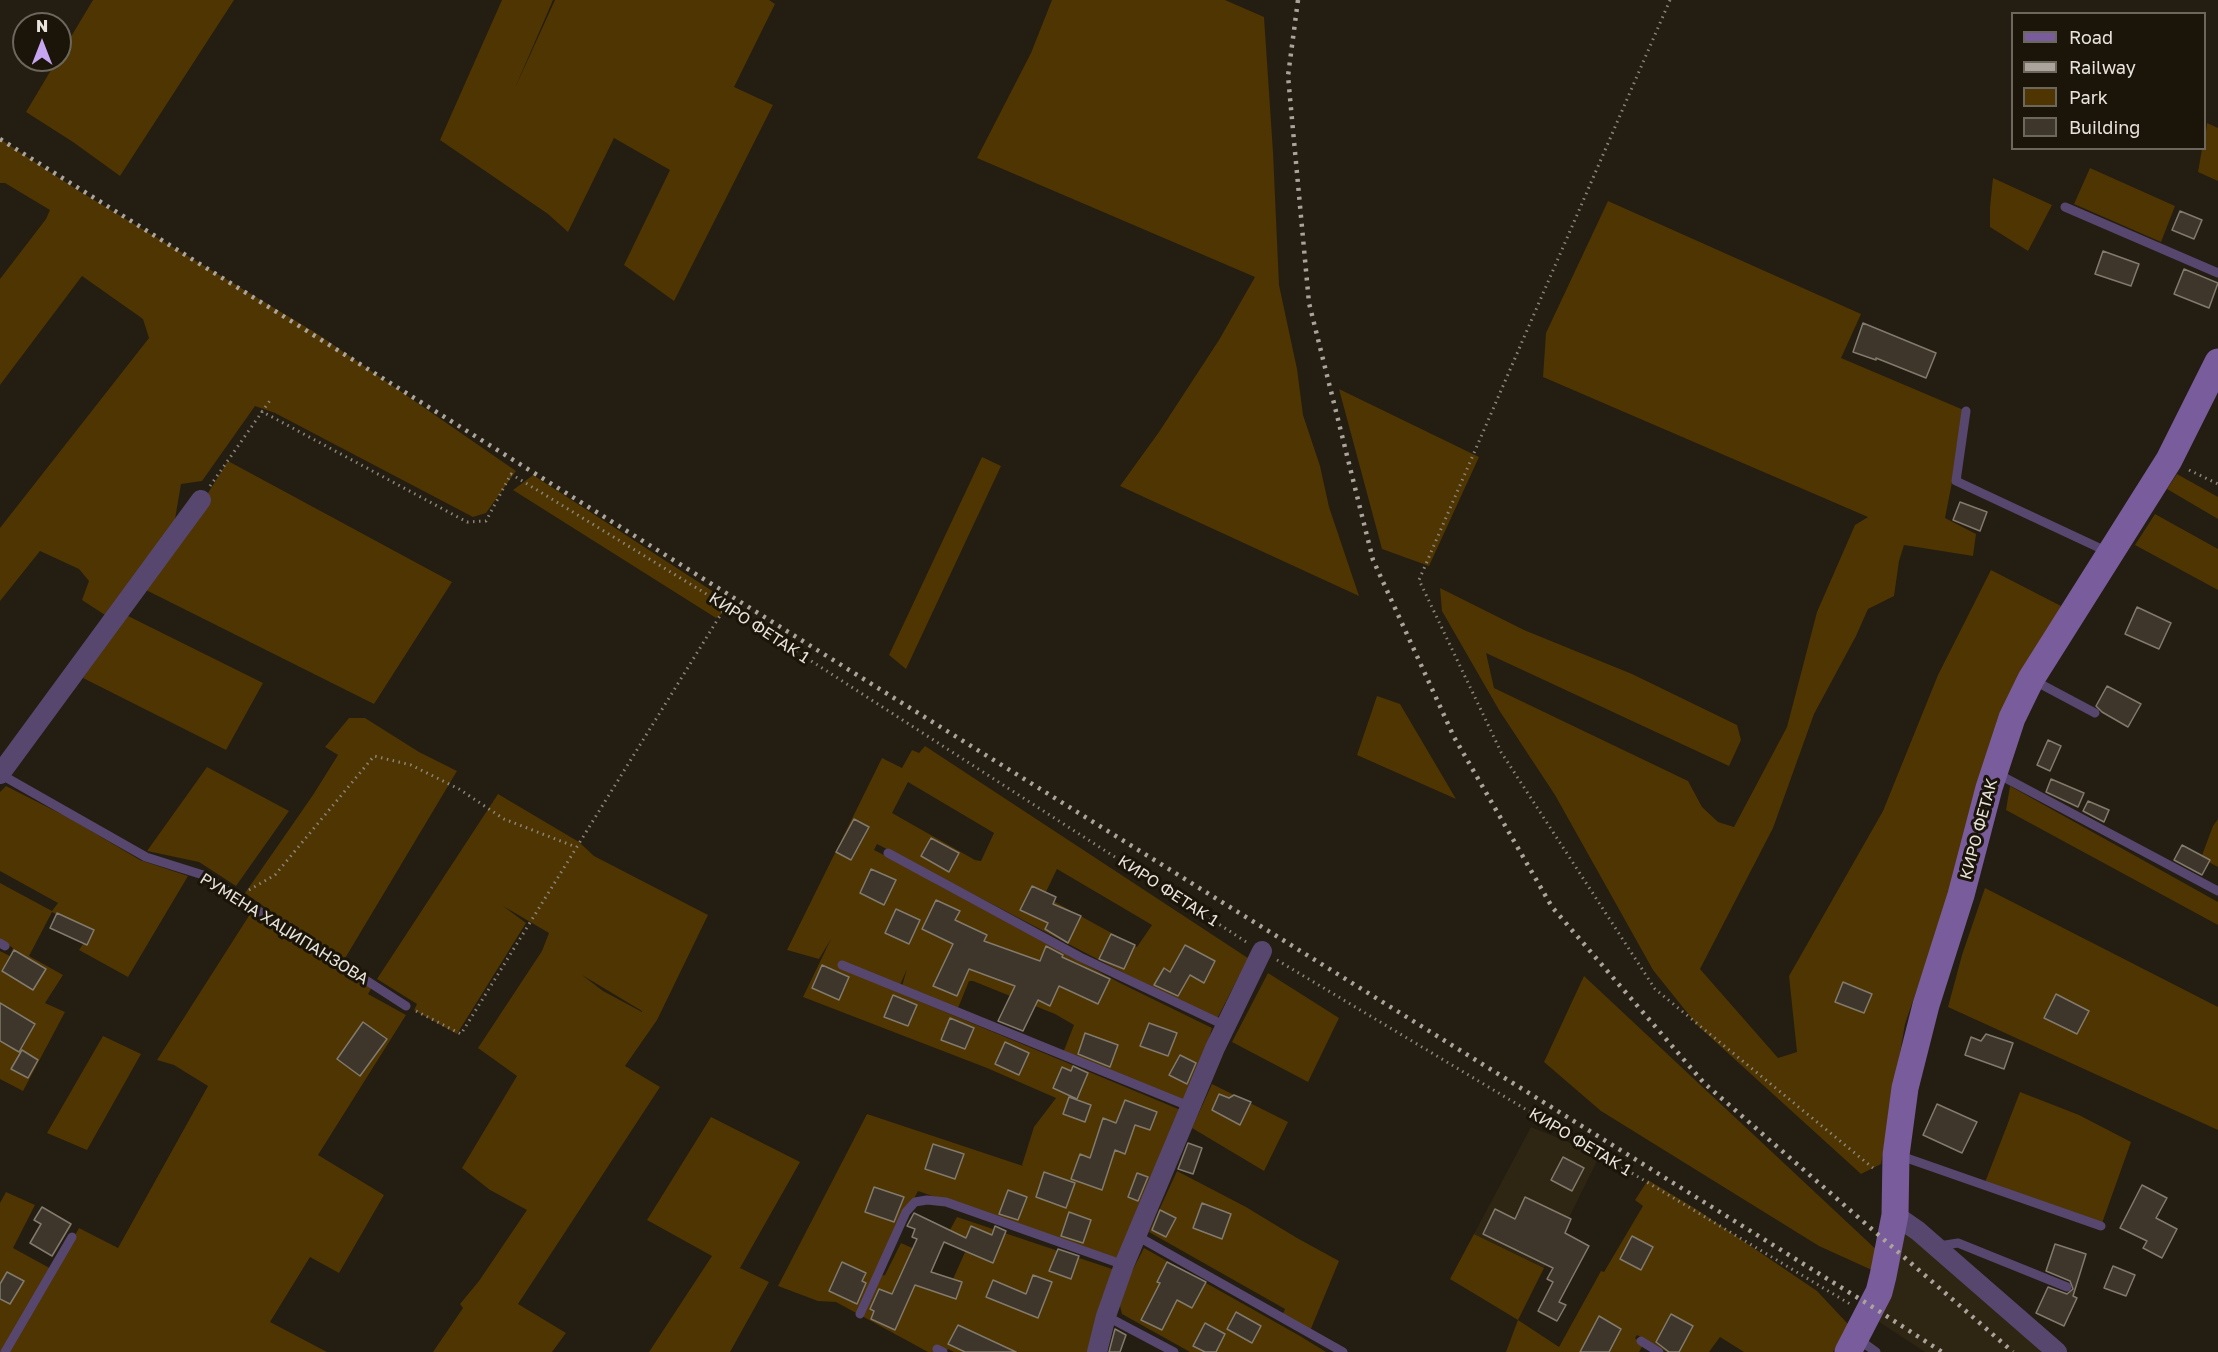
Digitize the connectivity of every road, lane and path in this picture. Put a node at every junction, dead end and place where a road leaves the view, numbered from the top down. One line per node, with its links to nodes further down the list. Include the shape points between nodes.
1 (1670, 0): 27 (path, via 1419,580 1501,752 1655,989)
2 (2065, 207): 3 (lane)
3 (2218, 273)
4 (2218, 362): 8 (main road, КИРО ФЕТАК)
5 (271, 399): 6 (path)
6 (261, 411): 10 (path); 12 (path, КИРО ФЕТАК 1, via 467,522 486,521 511,474)
7 (1966, 411): 11 (lane, via 1956,481)
8 (2169, 460): 9 (path); 11 (main road, КИРО ФЕТАК)
9 (2218, 484)
10 (201, 500): 16 (street, РУМЕНА ХАЏИПАНЗОВА)
11 (2111, 553): 13 (main road, КИРО ФЕТАК)
12 (726, 606): 17 (path); 21 (path, КИРО ФЕТАК 1)
13 (2031, 679): 14 (lane); 15 (main road, КИРО ФЕТАК, via 2012,718)
14 (2096, 713)
15 (1994, 772): 19 (lane); 26 (main road, КИРО ФЕТАК, via 1926,1005 1905,1088)
16 (0, 774): 20 (lane, РУМЕНА ХАЏИПАНЗОВА, via 146,857 203,875)
17 (576, 847): 20 (path, via 504,819 459,789 411,765 374,756 275,875); 23 (path, via 461,1034)
18 (888, 853): 24 (lane, via 1080,957)
19 (2218, 891)
20 (237, 897): 23 (lane, РУМЕНА ХАЏИПАНЗОВА)
21 (1262, 951): 24 (street); 38 (path, КИРО ФЕТАК 1)
22 (842, 965): 25 (lane)
23 (406, 1006)
24 (1226, 1026): 25 (street)
25 (1191, 1107): 31 (street)
26 (1896, 1155): 27 (main road, КИРО ФЕТАК); 29 (lane)
27 (1895, 1186): 28 (main road, КИРО ФЕТАК)
28 (1895, 1215): 30 (street); 33 (main road, КИРО ФЕТАК)
29 (2101, 1226)
30 (1918, 1231): 33 (street, via 1904,1231); 34 (street)
31 (1137, 1236): 35 (street); 45 (lane)
32 (72, 1237): 42 (lane)
33 (1889, 1243): 38 (main road, КИРО ФЕТАК, via 1881,1284)
34 (1936, 1247): 36 (lane, via 1958,1243); 47 (street)
35 (1124, 1265): 37 (lane, via 946,1202 915,1202 906,1212); 39 (street)
36 (2067, 1287)
37 (860, 1314)
38 (1867, 1314): 41 (main road, КИРО ФЕТАК)
39 (1106, 1316): 43 (street); 44 (lane)
40 (1641, 1341): 46 (lane)
41 (1860, 1347)
42 (5, 1352)
43 (1097, 1352)
44 (1174, 1352)
45 (1343, 1352)
46 (1659, 1352)
47 (2057, 1352)

